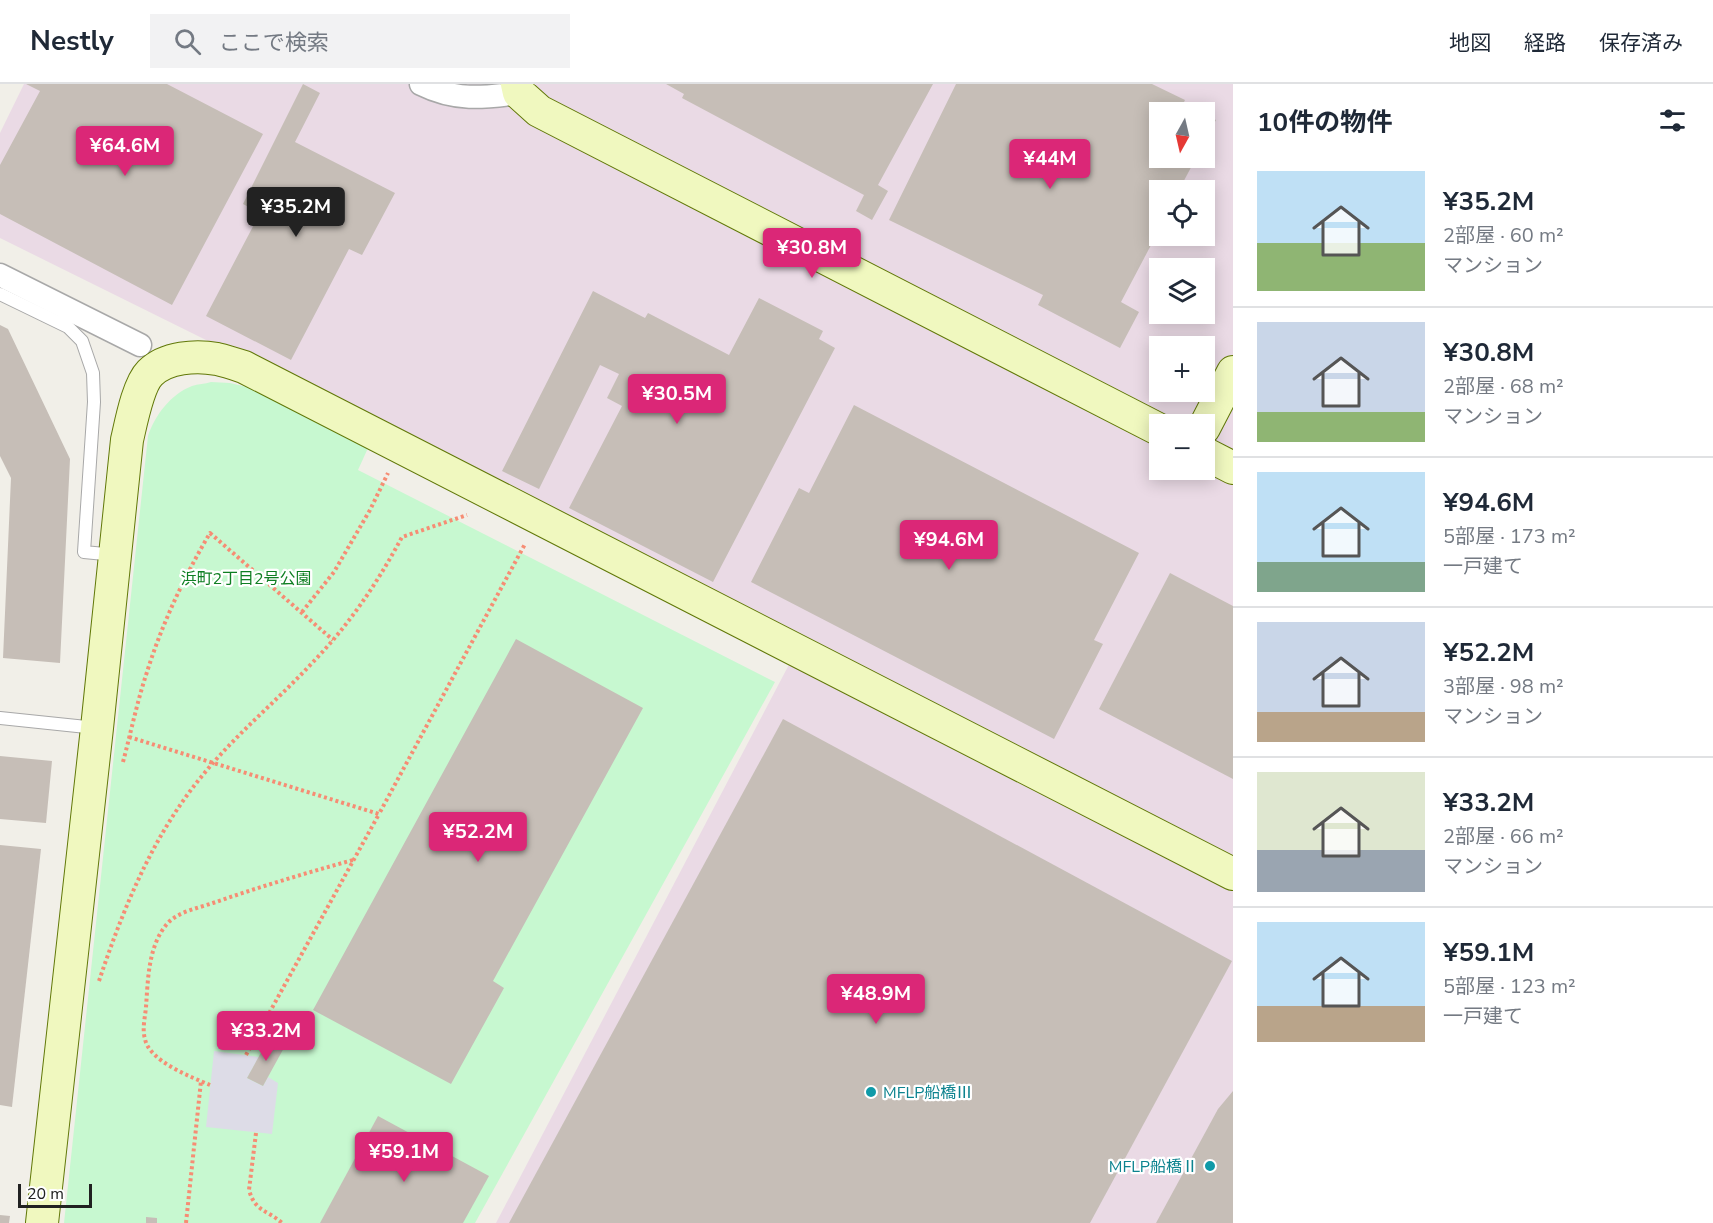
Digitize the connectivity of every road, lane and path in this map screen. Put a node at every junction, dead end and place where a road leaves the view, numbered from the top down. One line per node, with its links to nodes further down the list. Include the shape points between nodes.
1 (421, 84): 2 (street, via 436,92 479,98)
2 (518, 88): 8 (street, via 539,111)
3 (0, 274): 5 (street)
4 (0, 294): 14 (lane, via 68,327 82,341 93,373 94,402 84,552)
5 (141, 345)
6 (1233, 372): 7 (street)
7 (1211, 414)
8 (1149, 424)
9 (1215, 459): 10 (street)
10 (1233, 468)
11 (388, 473): 15 (path, via 339,565)
12 (466, 515): 16 (path, via 402,537 368,595)
13 (525, 544): 22 (path)
14 (115, 555): 18 (street); 24 (street, via 127,440 136,400 148,374 166,362 216,358 244,367)
15 (302, 612): 16 (path); 19 (path, via 210,533 155,648)
16 (333, 640): 20 (path)
17 (0, 718): 18 (lane)
18 (97, 728): 30 (street)
19 (129, 737): 20 (path); 21 (path)
20 (212, 764): 22 (path); 25 (path, via 179,806 146,864)
21 (122, 770)
22 (379, 814): 23 (path)
23 (353, 860): 26 (path); 27 (path, via 231,897 168,922 154,950 150,969 145,1041 150,1051 171,1067)
24 (1233, 874)
25 (98, 982)
26 (246, 1055)
27 (201, 1081): 28 (path); 31 (path)
28 (210, 1085)
29 (256, 1132): 32 (path, via 249,1190 256,1206)
30 (42, 1223)
31 (186, 1223)
32 (282, 1223)

